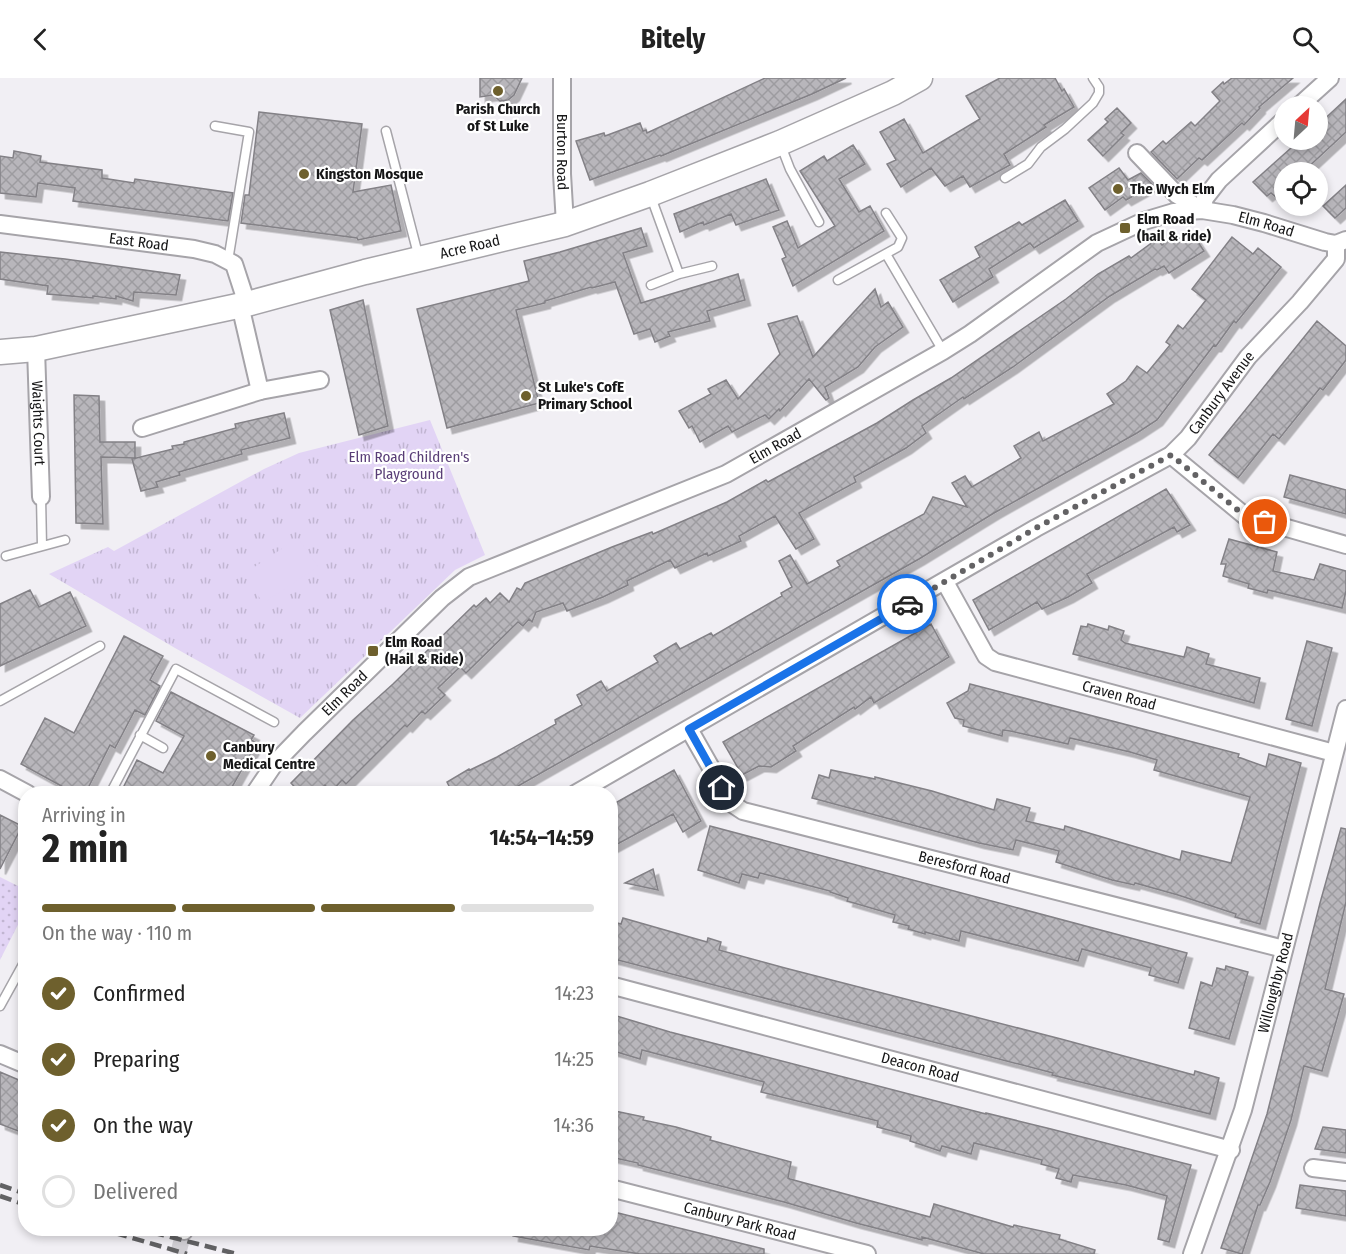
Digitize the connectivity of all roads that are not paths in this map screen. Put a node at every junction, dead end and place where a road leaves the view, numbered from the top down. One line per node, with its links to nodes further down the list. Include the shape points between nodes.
1 (562, 78): 17 (street, Burton Road)
2 (920, 78): 9 (street, Acre Road)
3 (1093, 78): 11 (lane, via 1099,87 1093,103 1041,147 1028,164)
4 (1330, 78): 5 (street)
5 (1310, 96)
6 (215, 126): 21 (lane, via 249,132)
7 (1274, 129): 13 (street, via 1219,180 1205,198)
8 (386, 131): 20 (lane)
9 (780, 143): 12 (street, Acre Road); 15 (lane)
10 (1137, 153): 13 (street, via 1177,195)
11 (1005, 178)
12 (650, 194): 17 (street, Acre Road); 23 (lane)
13 (1202, 210): 18 (street, Elm Road, via 1325,242); 28 (street, Elm Road, via 1174,212 1144,221 1097,243)
14 (886, 213): 19 (lane, via 902,238 898,247)
15 (819, 222)
16 (0, 224): 21 (street, East Road, via 194,249)
17 (565, 224): 20 (street, Acre Road)
18 (1341, 242): 33 (street, Canbury Avenue, via 1336,259 1248,357)
19 (886, 254): 24 (lane); 28 (lane)
20 (419, 259): 26 (street, Acre Road)
21 (228, 261): 26 (street, via 234,264)
22 (712, 266): 23 (lane)
23 (679, 274): 25 (lane)
24 (838, 280)
25 (651, 285)
26 (244, 304): 27 (street, Acre Road); 31 (street)
27 (36, 349): 29 (street, Acre Road); 34 (street, Waights Court)
28 (943, 351): 50 (street, Elm Road, via 726,474 469,577 442,598 304,733)
29 (0, 352)
30 (320, 380): 31 (street)
31 (260, 392): 32 (street)
32 (142, 428)
33 (1171, 455): 36 (street, via 1245,516); 39 (street, Canbury Avenue)
34 (41, 497): 37 (lane)
35 (65, 540): 37 (lane)
36 (1346, 545)
37 (42, 546): 38 (lane)
38 (6, 556)
39 (945, 582): 44 (street, Canbury Avenue); 47 (street, Craven Road, via 986,656 995,662)
40 (100, 646): 41 (lane)
41 (0, 701)
42 (1346, 709): 47 (street, Willoughby Road)
43 (274, 722): 45 (lane, via 176,669)
44 (689, 729): 51 (street, Canbury Avenue); 53 (street, Beresford Road, via 731,802 743,811)
45 (140, 735): 46 (lane); 49 (lane)
46 (163, 748)
47 (1334, 753): 53 (street, Willoughby Road)
48 (0, 778): 52 (street)
49 (114, 786)
50 (259, 786)
51 (589, 786)
52 (18, 788)
53 (1284, 949): 59 (street, Willoughby Road)
54 (18, 973): 56 (lane)
55 (618, 987): 59 (street, Deacon Road)
56 (0, 1006)
57 (0, 1053): 58 (street)
58 (18, 1061)
59 (1231, 1150): 64 (street, Willoughby Road)
60 (1313, 1168): 61 (street)
61 (1346, 1172)
62 (618, 1190): 63 (street, Canbury Park Road)
63 (867, 1254)
64 (1192, 1254)

